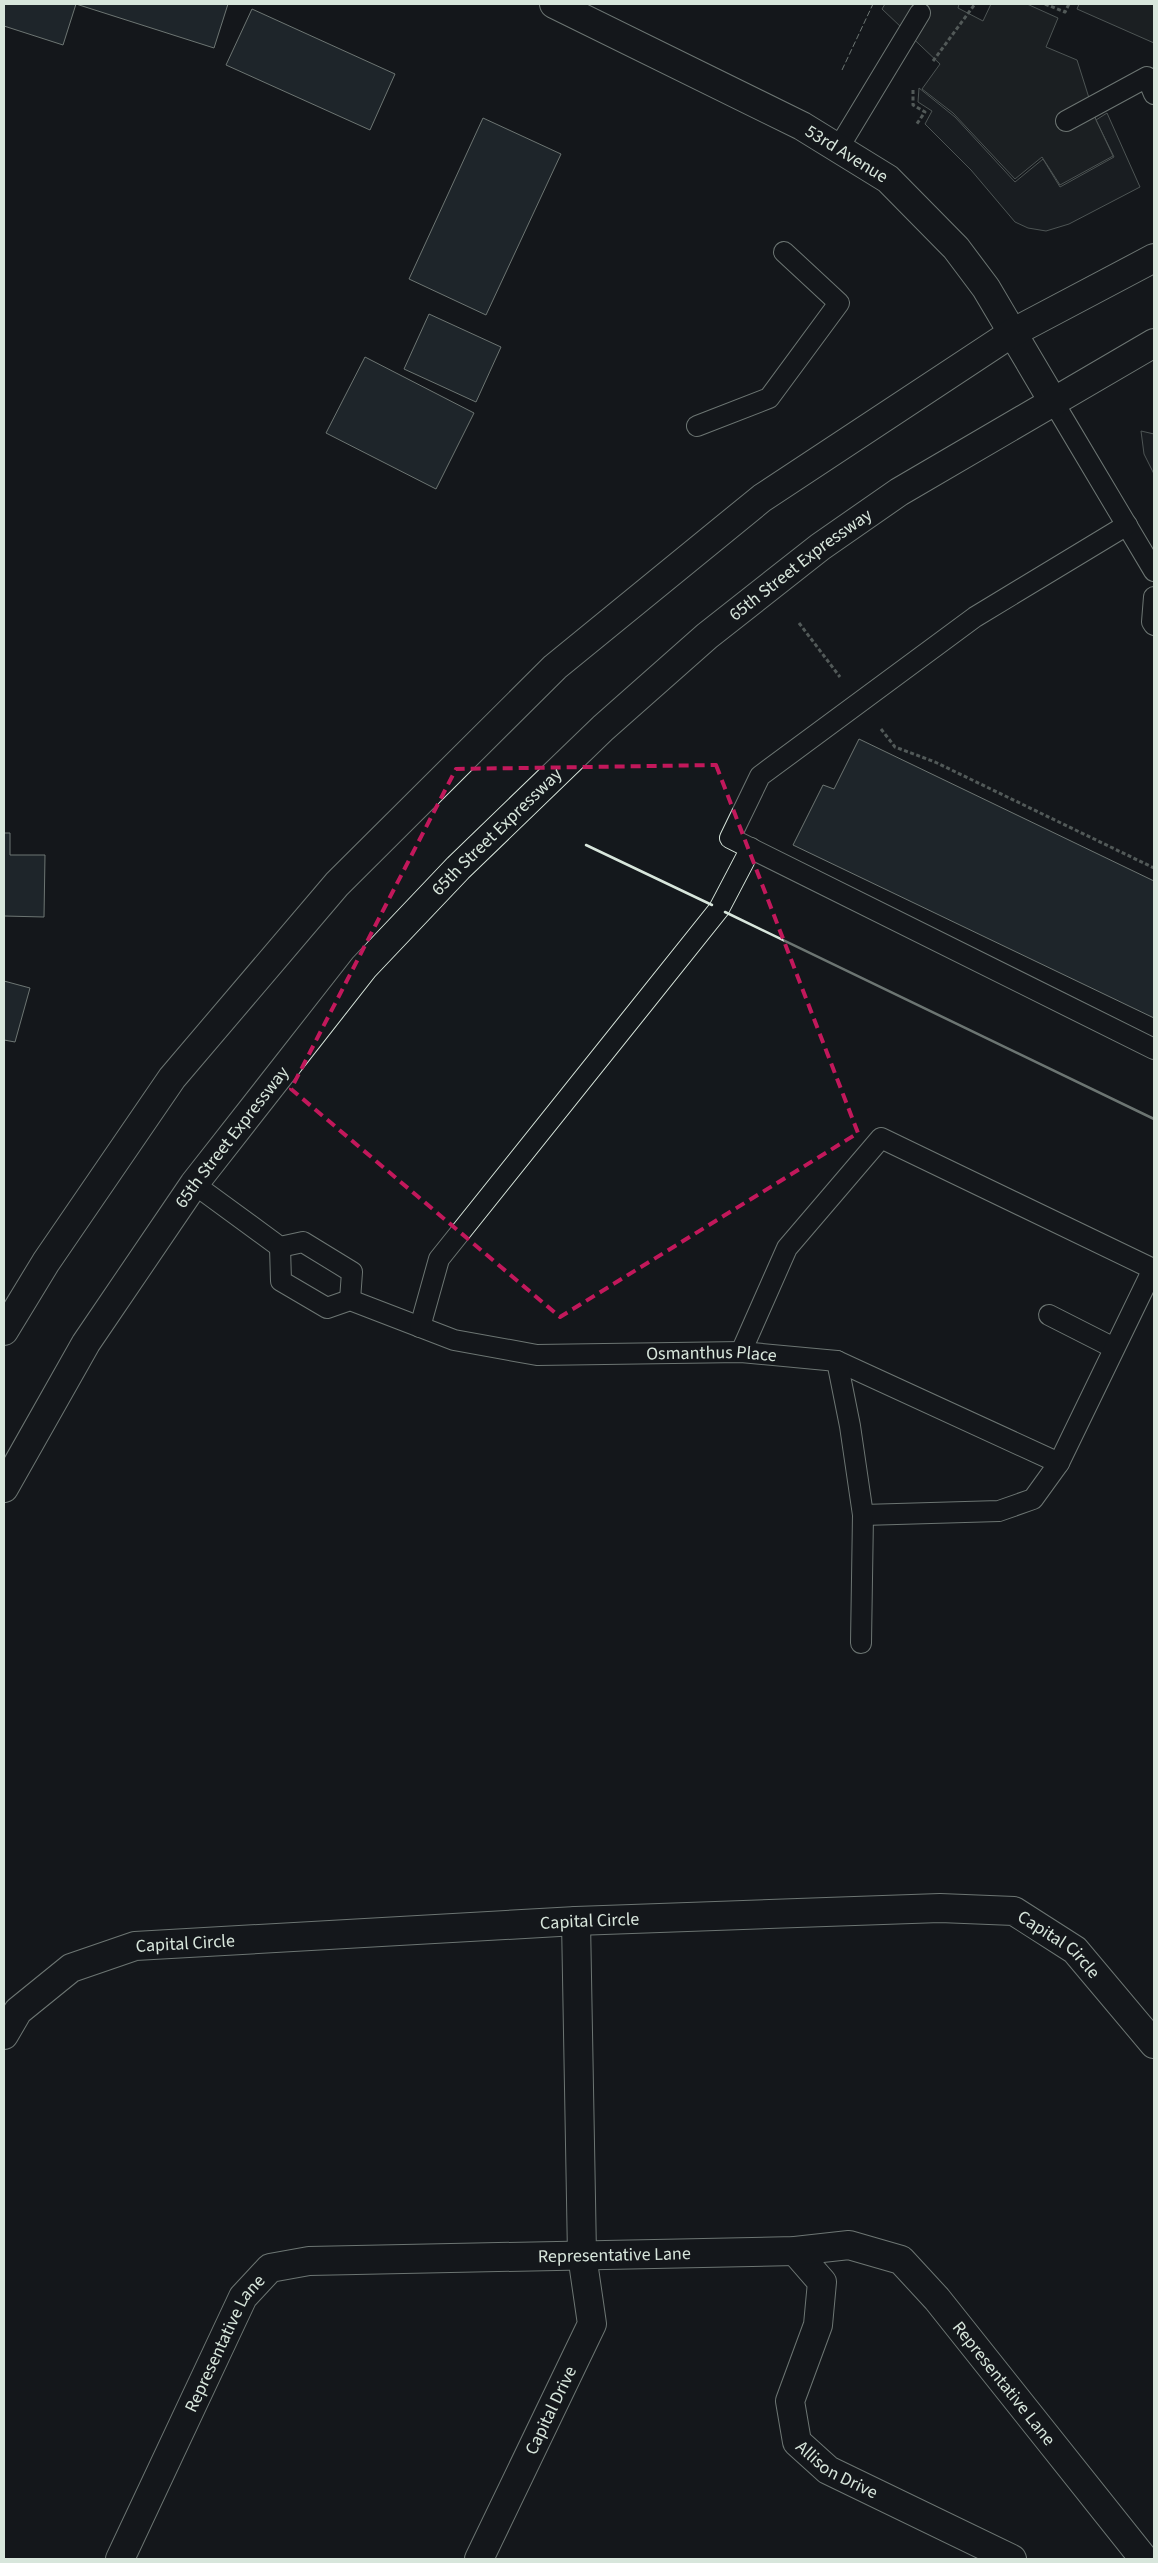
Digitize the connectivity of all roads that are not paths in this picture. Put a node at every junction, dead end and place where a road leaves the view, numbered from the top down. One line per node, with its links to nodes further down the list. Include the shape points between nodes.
1 (554, 4): 5 (street, 53rd Avenue)
2 (920, 14): 5 (lane)
3 (1154, 94): 4 (lane, via 1147,77)
4 (1066, 121)
5 (839, 147): 8 (street, 53rd Avenue, via 888,179 956,248 986,288)
6 (784, 252): 11 (lane, via 839,303 769,398)
7 (1154, 258): 8 (street)
8 (1012, 333): 10 (street, 53rd Avenue); 23 (street, via 762,498 555,667 336,884 172,1078 46,1262)
9 (1154, 343): 10 (street, 65th Street Expressway)
10 (1054, 403): 12 (lane); 18 (street, 65th Street Expressway, via 899,492 820,547 707,636 603,728 458,868 364,967)
11 (697, 426)
12 (1127, 525): 13 (lane); 16 (lane, via 975,616 760,776 730,838)
13 (1154, 571)
14 (1154, 597): 15 (lane)
15 (1154, 624)
16 (751, 848): 17 (lane); 22 (lane, via 719,909 439,1259)
17 (1154, 1049)
18 (194, 1184): 19 (lane); 28 (street, 65th Street Expressway, via 86,1343)
19 (280, 1246): 20 (lane, via 303,1242 352,1272); 20 (lane, via 281,1280 327,1308)
20 (350, 1300): 22 (lane, Osmanthus Place)
21 (1049, 1315): 24 (lane)
22 (420, 1327): 25 (lane, Osmanthus Place, via 454,1340 537,1355)
23 (4, 1331)
24 (1114, 1348): 25 (lane, via 1153,1269 881,1138 787,1248); 27 (lane)
25 (742, 1352): 26 (lane, Osmanthus Place)
26 (837, 1361): 27 (lane, Osmanthus Place); 29 (lane)
27 (1059, 1463): 29 (lane, via 1033,1499 999,1511)
28 (4, 1488)
29 (863, 1514): 30 (lane)
30 (861, 1643)
31 (576, 1921): 32 (street, Capital Circle, via 135,1946 71,1968 18,2011); 33 (street, Capital Circle, via 940,1908 1014,1911 1075,1950); 35 (street, Capital Drive)
32 (4, 2035)
33 (1154, 2044)
34 (794, 2250): 35 (street, Representative Lane); 38 (street, Allison Drive, via 822,2282 818,2325 790,2401 797,2442 828,2470); 39 (street, Representative Lane, via 849,2245 901,2260 938,2299)
35 (582, 2255): 36 (street, Representative Lane, via 309,2261 270,2268 243,2296); 37 (street, Capital Drive, via 592,2324)
36 (120, 2559)
37 (480, 2559)
38 (1012, 2559)
39 (1144, 2559)

